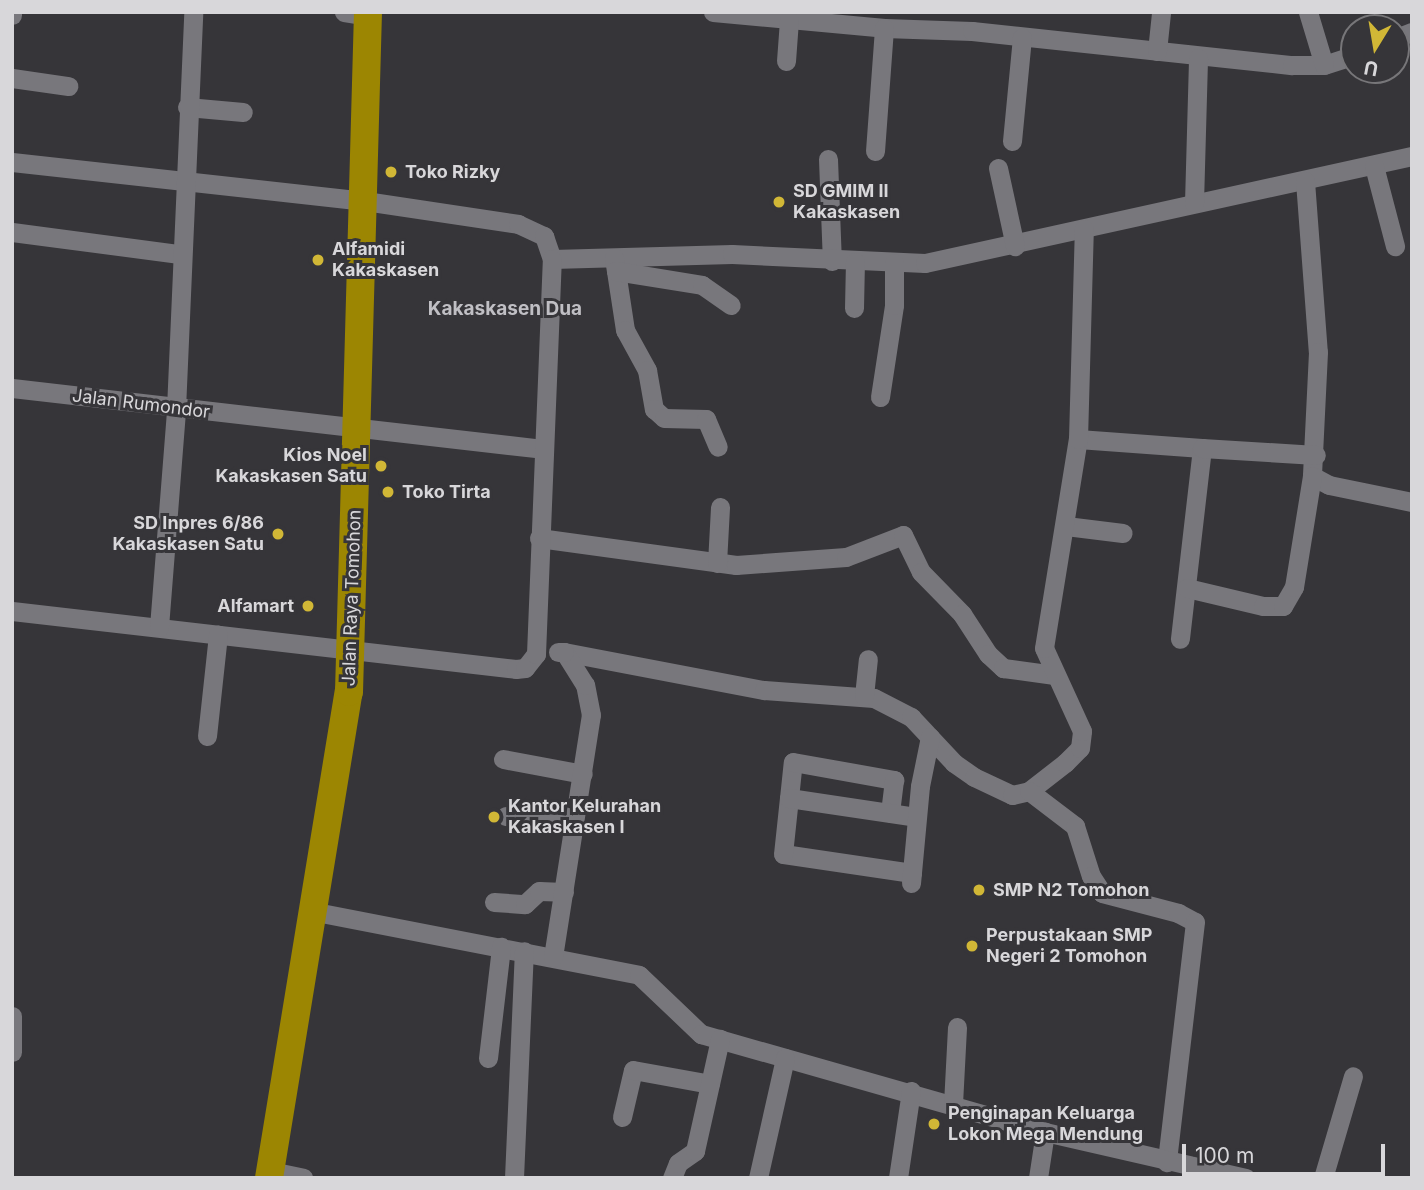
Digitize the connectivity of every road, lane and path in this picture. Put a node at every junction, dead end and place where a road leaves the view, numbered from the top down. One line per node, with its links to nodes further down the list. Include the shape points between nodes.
1 (193, 12): 16 (street)
2 (713, 12): 6 (street)
3 (1161, 12): 9 (street)
4 (1308, 12): 13 (street)
5 (360, 13): 27 (highway, Jalan Raya Tomohon)
6 (789, 20): 7 (street); 12 (street)
7 (884, 29): 8 (street); 19 (street)
8 (1023, 37): 9 (street); 18 (street)
9 (1157, 51): 10 (street)
10 (1198, 58): 13 (street); 28 (street)
11 (1340, 60): 13 (street)
12 (786, 61)
13 (1324, 65)
14 (12, 78): 15 (street)
15 (68, 86)
16 (187, 107): 17 (street); 26 (street)
17 (243, 112)
18 (1013, 141)
19 (875, 151)
20 (1412, 156): 23 (street)
21 (828, 159): 35 (street)
22 (12, 162): 26 (street)
23 (1374, 166): 25 (street); 32 (street)
24 (998, 168): 31 (street)
25 (1305, 181): 28 (street); 49 (street, via 1318,352)
26 (183, 184): 27 (street); 33 (street)
27 (365, 201): 34 (street, via 533,228 549,244); 44 (highway, Jalan Raya Tomohon)
28 (1194, 203): 29 (street)
29 (1084, 229): 31 (street); 45 (street)
30 (12, 232): 33 (street)
31 (1015, 246): 37 (street, via 945,261)
32 (1395, 246)
33 (180, 254): 43 (street)
34 (552, 259): 38 (street); 48 (street)
35 (832, 261): 36 (street); 38 (street, via 732,254)
36 (855, 262): 37 (street); 40 (street)
37 (894, 263): 42 (street, via 894,305)
38 (615, 265): 39 (street, via 702,285); 46 (street, via 625,330 647,370 654,409 664,418 706,419)
39 (731, 305)
40 (854, 308)
41 (16, 389): 43 (street, Jalan Rumondor)
42 (880, 397)
43 (176, 408): 44 (street, Jalan Rumondor); 59 (street)
44 (357, 429): 48 (street, Jalan Rumondor); 62 (highway, Jalan Raya Tomohon)
45 (1078, 439): 47 (street); 53 (street)
46 (718, 447)
47 (1202, 447): 49 (street); 57 (street)
48 (543, 449): 55 (street)
49 (1316, 454): 50 (street)
50 (1312, 476): 51 (street, via 1329,485); 57 (street, via 1294,587 1283,606 1263,606)
51 (1412, 502)
52 (720, 507): 56 (street)
53 (1066, 526): 54 (street); 66 (street, via 1044,648)
54 (1123, 533)
55 (540, 538): 56 (street); 64 (street)
56 (717, 563): 66 (street, via 846,557 903,535 920,572 962,614 1003,668)
57 (1187, 588): 61 (street)
58 (12, 611): 59 (street)
59 (159, 627): 60 (street)
60 (218, 635): 62 (street); 68 (street)
61 (1180, 639)
62 (352, 652): 64 (street, via 516,669 525,668); 80 (highway, Jalan Raya Tomohon, via 345,729)
63 (564, 652): 64 (street); 67 (street, via 764,690); 71 (street, via 591,700)
64 (536, 654)
65 (868, 659): 67 (street)
66 (1055, 676): 72 (street, via 1083,739 1065,763)
67 (864, 696): 69 (street, via 897,707)
68 (207, 736)
69 (930, 737): 72 (street, via 954,763 992,788 1012,795); 76 (street)
70 (503, 759): 71 (street)
71 (583, 774): 77 (street)
72 (1028, 791): 96 (street, via 1075,826 1091,876 1102,893 1178,913 1195,922)
73 (789, 798): 74 (street); 74 (street, via 793,762 894,780); 76 (street, via 783,854 912,878)
74 (890, 813): 76 (street)
75 (506, 816): 77 (street)
76 (916, 817)
77 (574, 826): 78 (street)
78 (564, 892): 79 (street, via 538,891 525,904); 83 (street)
79 (494, 902)
80 (316, 912): 81 (street); 97 (highway, Jalan Raya Tomohon)
81 (501, 947): 82 (street); 88 (street)
82 (524, 951): 83 (street); 99 (street)
83 (553, 957): 86 (street, via 643,976 693,1030)
84 (12, 1016): 87 (street)
85 (957, 1027): 93 (street)
86 (720, 1040): 89 (street); 91 (street)
87 (12, 1052)
88 (488, 1058)
89 (785, 1058): 92 (street); 101 (street)
90 (1353, 1076): 105 (street)
91 (710, 1084): 94 (street, via 633,1070); 100 (street, via 695,1151 678,1163)
92 (911, 1091): 93 (street); 102 (street)
93 (953, 1104): 95 (street)
94 (622, 1117)
95 (1045, 1132): 96 (street); 103 (street)
96 (1167, 1162): 104 (street)
97 (270, 1174): 98 (street)
98 (303, 1178)
99 (514, 1178)
100 (672, 1178)
101 (758, 1178)
102 (898, 1178)
103 (1038, 1178)
104 (1245, 1178)
105 (1323, 1178)

